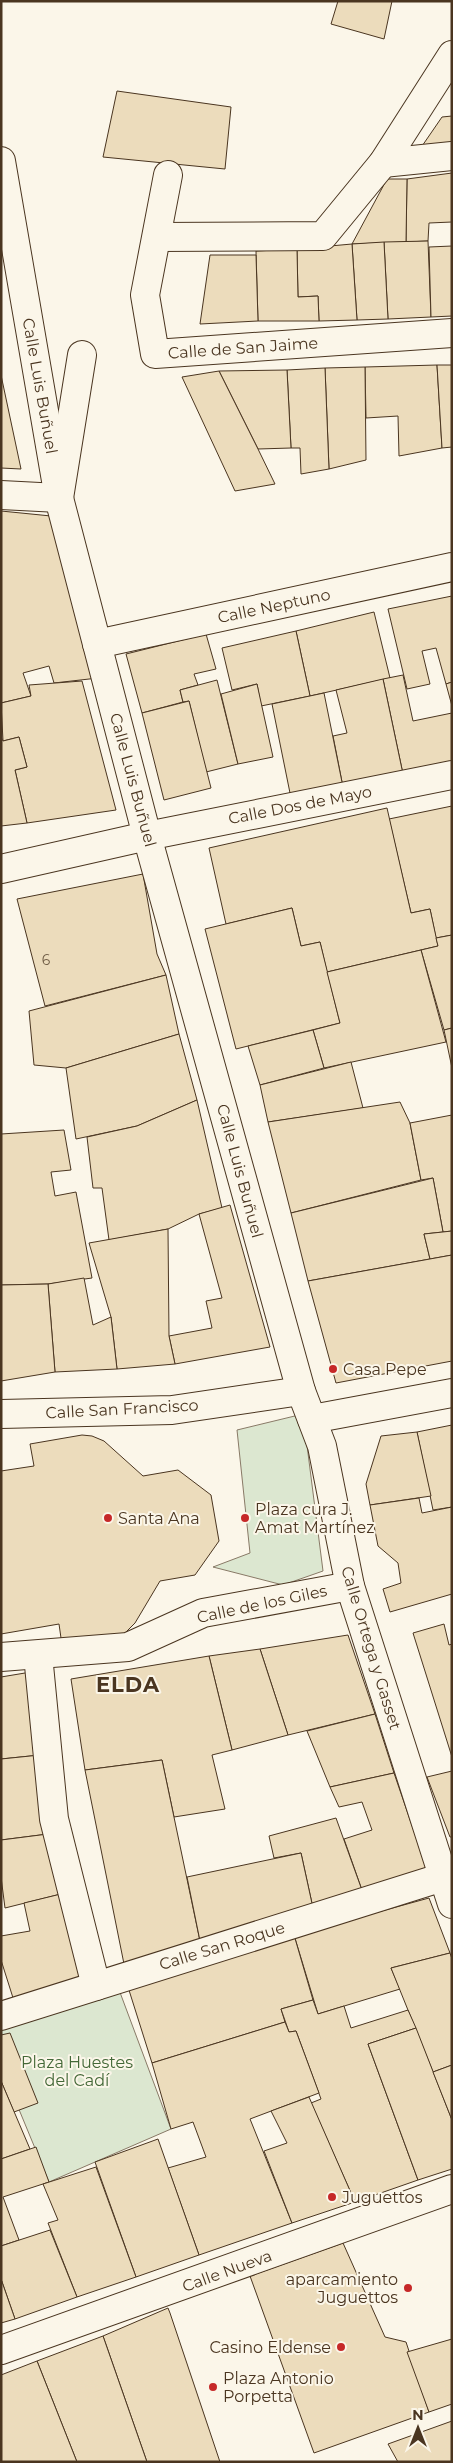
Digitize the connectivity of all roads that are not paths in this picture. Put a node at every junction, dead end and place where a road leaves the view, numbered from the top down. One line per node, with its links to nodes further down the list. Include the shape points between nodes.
1 (452, 55): 4 (street)
2 (452, 156): 4 (street)
3 (1, 161): 10 (street, Calle Luis Buñuel)
4 (383, 163): 6 (street, via 323,236)
5 (168, 175): 6 (street, Calle de San Jaime)
6 (158, 237): 7 (street, Calle de San Jaime, via 145,294 155,354)
7 (452, 333)
8 (82, 355): 10 (street)
9 (1, 494): 10 (street)
10 (59, 498): 12 (street, Calle Luis Buñuel)
11 (452, 567): 12 (street, Calle Neptuno)
12 (97, 644): 14 (street, Calle Luis Buñuel)
13 (452, 775): 14 (street, Calle Dos de Mayo)
14 (147, 836): 15 (street, Calle Dos de Mayo); 16 (street, Calle Luis Buñuel)
15 (1, 869)
16 (301, 1391): 18 (street, Calle San Francisco, via 172,1410); 19 (street, Calle Ortega y Gasset)
17 (452, 1392): 19 (street)
18 (1, 1414)
19 (312, 1419): 20 (street, Calle Ortega y Gasset, via 322,1446)
20 (350, 1586): 21 (street, Calle de los Giles, via 203,1614 128,1647); 23 (street, Calle Ortega y Gasset)
21 (38, 1656): 22 (street, Calle de los Giles); 25 (street, via 54,1819)
22 (1, 1657)
23 (443, 1877): 24 (street, Calle Ortega y Gasset); 25 (street, Calle San Roque)
24 (452, 1904)
25 (96, 1986): 26 (street, Calle San Roque)
26 (1, 2016)
27 (452, 2189): 28 (street, Calle Nueva)
28 (1, 2350)

